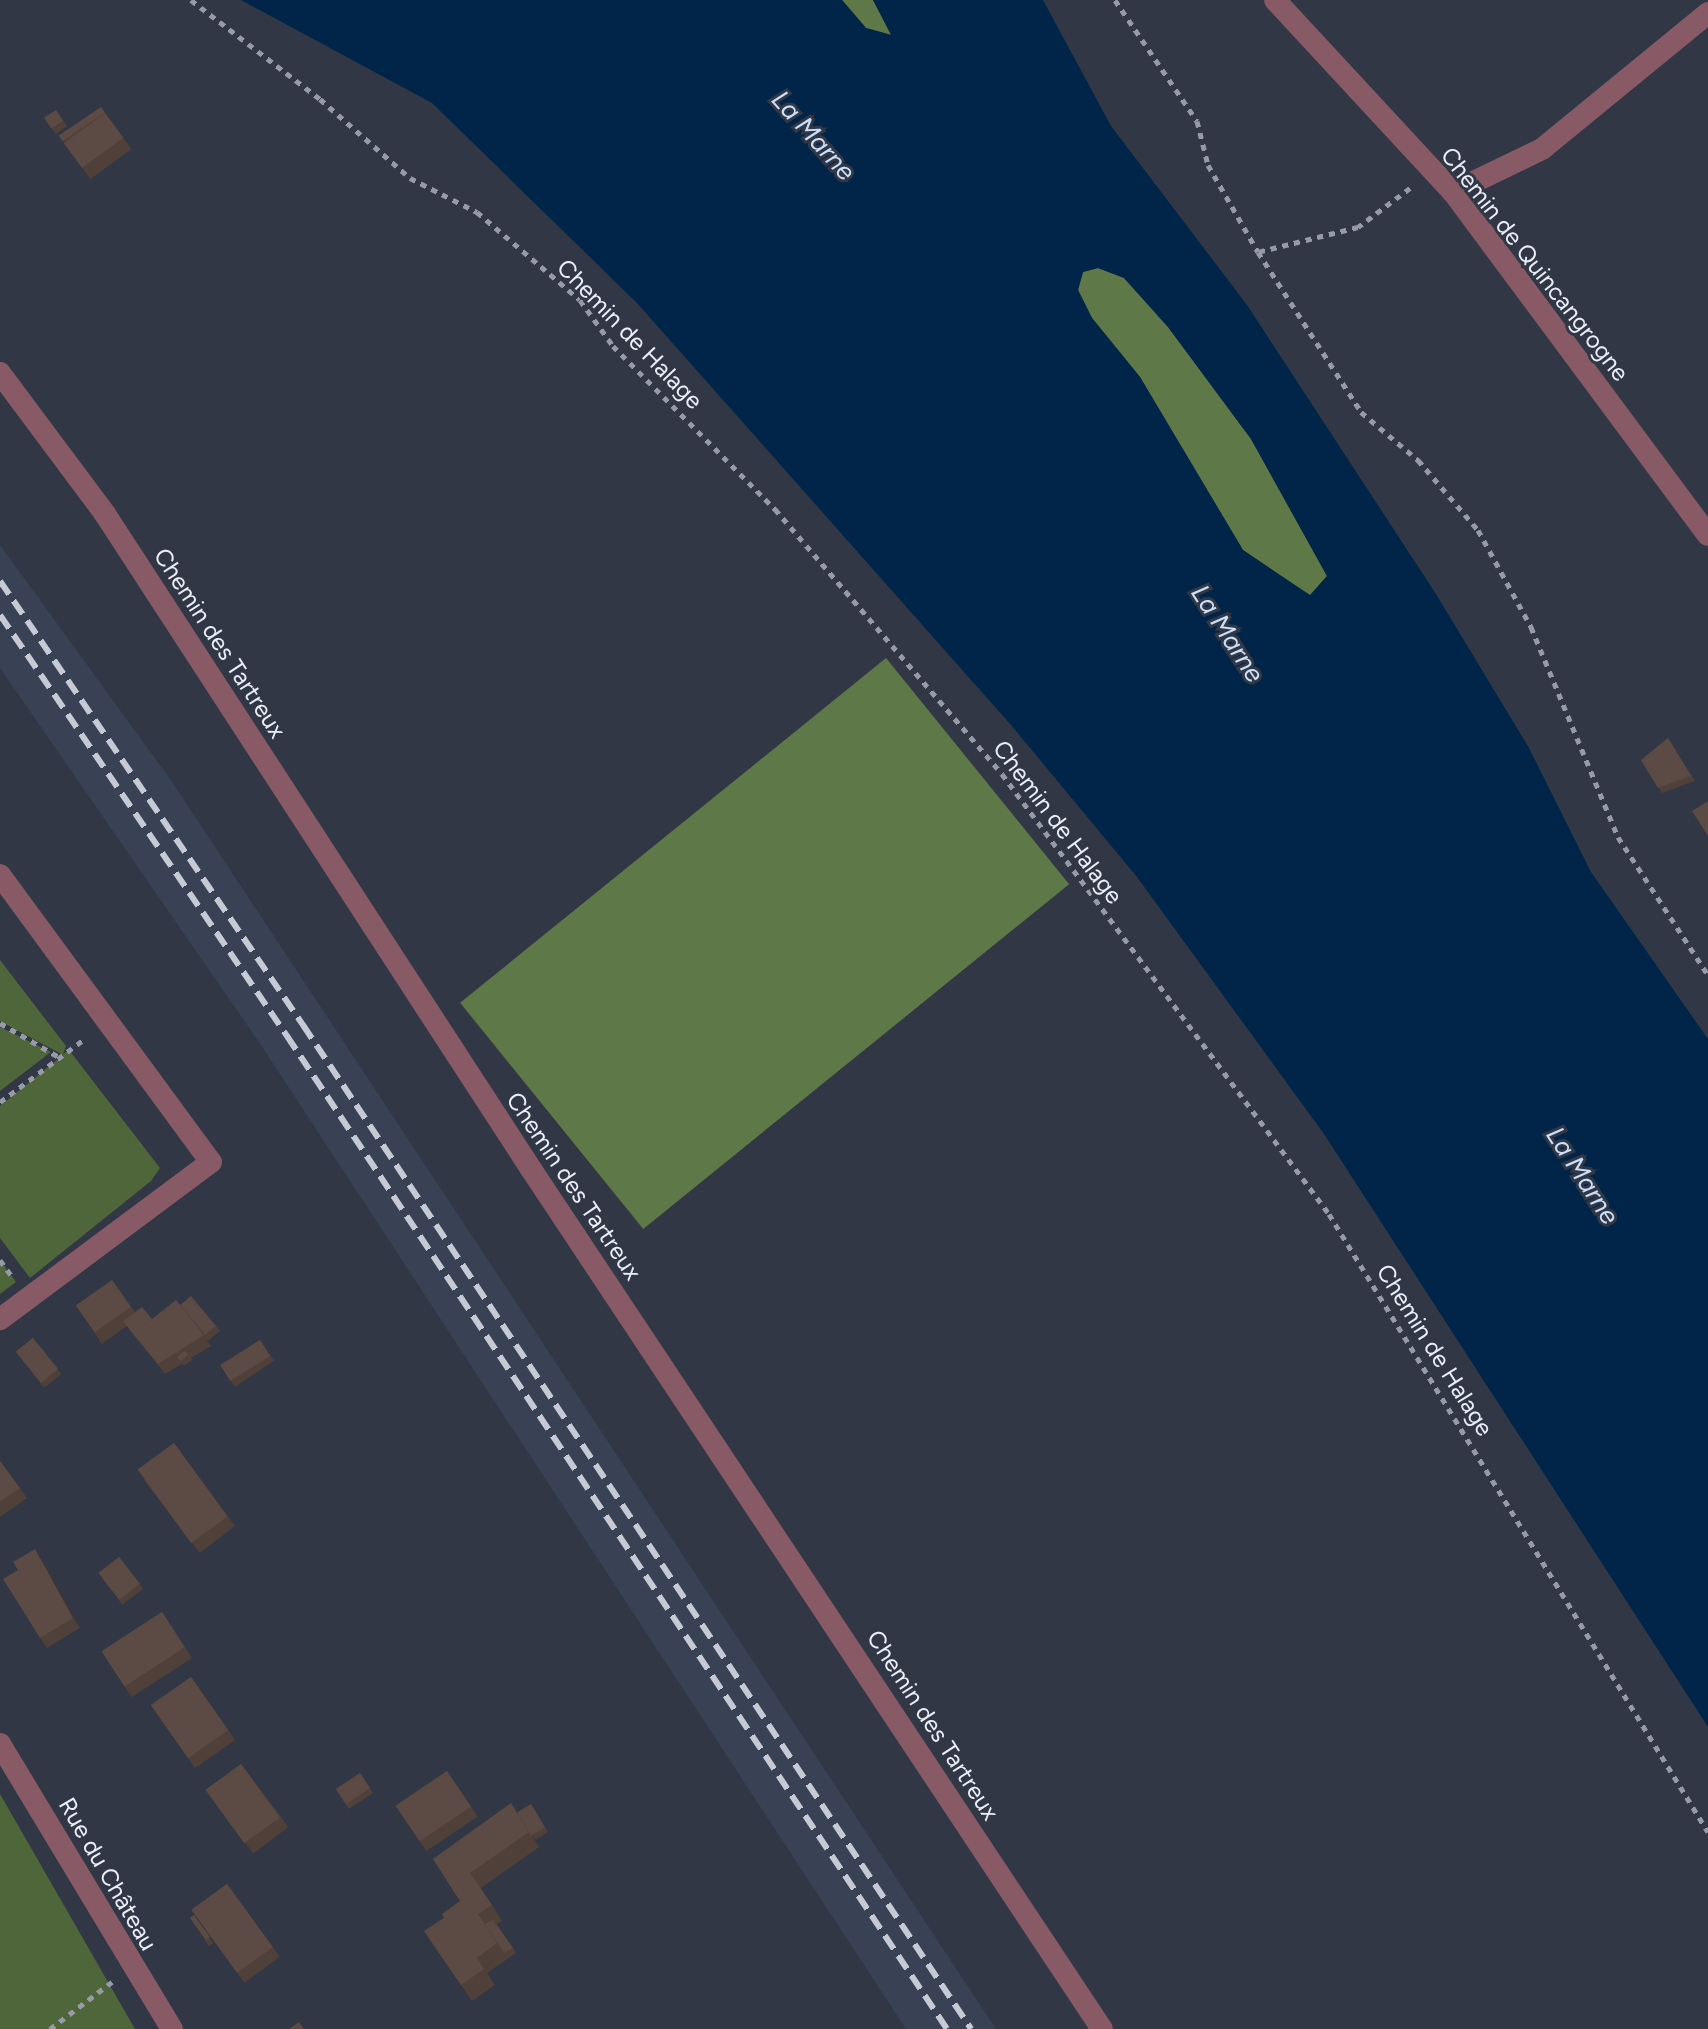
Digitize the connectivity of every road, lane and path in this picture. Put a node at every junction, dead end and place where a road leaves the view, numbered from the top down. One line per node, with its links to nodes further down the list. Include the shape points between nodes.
1 (191, 0): 18 (path, Chemin de Halage, via 320,99 410,178 477,212 580,300 613,346 775,509 1002,774 1329,1214)
2 (1115, 0): 7 (path, via 1197,121 1208,165)
3 (1275, 0): 5 (street, Chemin de Quincangrogne)
4 (1708, 13): 6 (street, via 1542,149)
5 (1433, 170): 6 (street, Chemin de Quincangrogne); 7 (path, via 1358,227)
6 (1453, 192): 9 (street, Chemin de Quincangrogne)
7 (1258, 252): 11 (path, via 1361,412 1418,460 1478,530 1531,627 1618,837)
8 (0, 373): 22 (street, Chemin des Tartreux, via 105,514 531,1169)
9 (1708, 535)
10 (0, 875): 12 (street)
11 (1708, 975)
12 (109, 1022): 14 (path); 16 (street, via 211,1162)
13 (0, 1023): 14 (path)
14 (59, 1057): 15 (path)
15 (0, 1102)
16 (0, 1319)
17 (0, 1744): 19 (street, Rue du Château)
18 (1708, 1832)
19 (134, 1970): 20 (path, via 107,1984); 21 (street, Rue du Château)
20 (50, 2029)
21 (172, 2029)
22 (1102, 2029)

